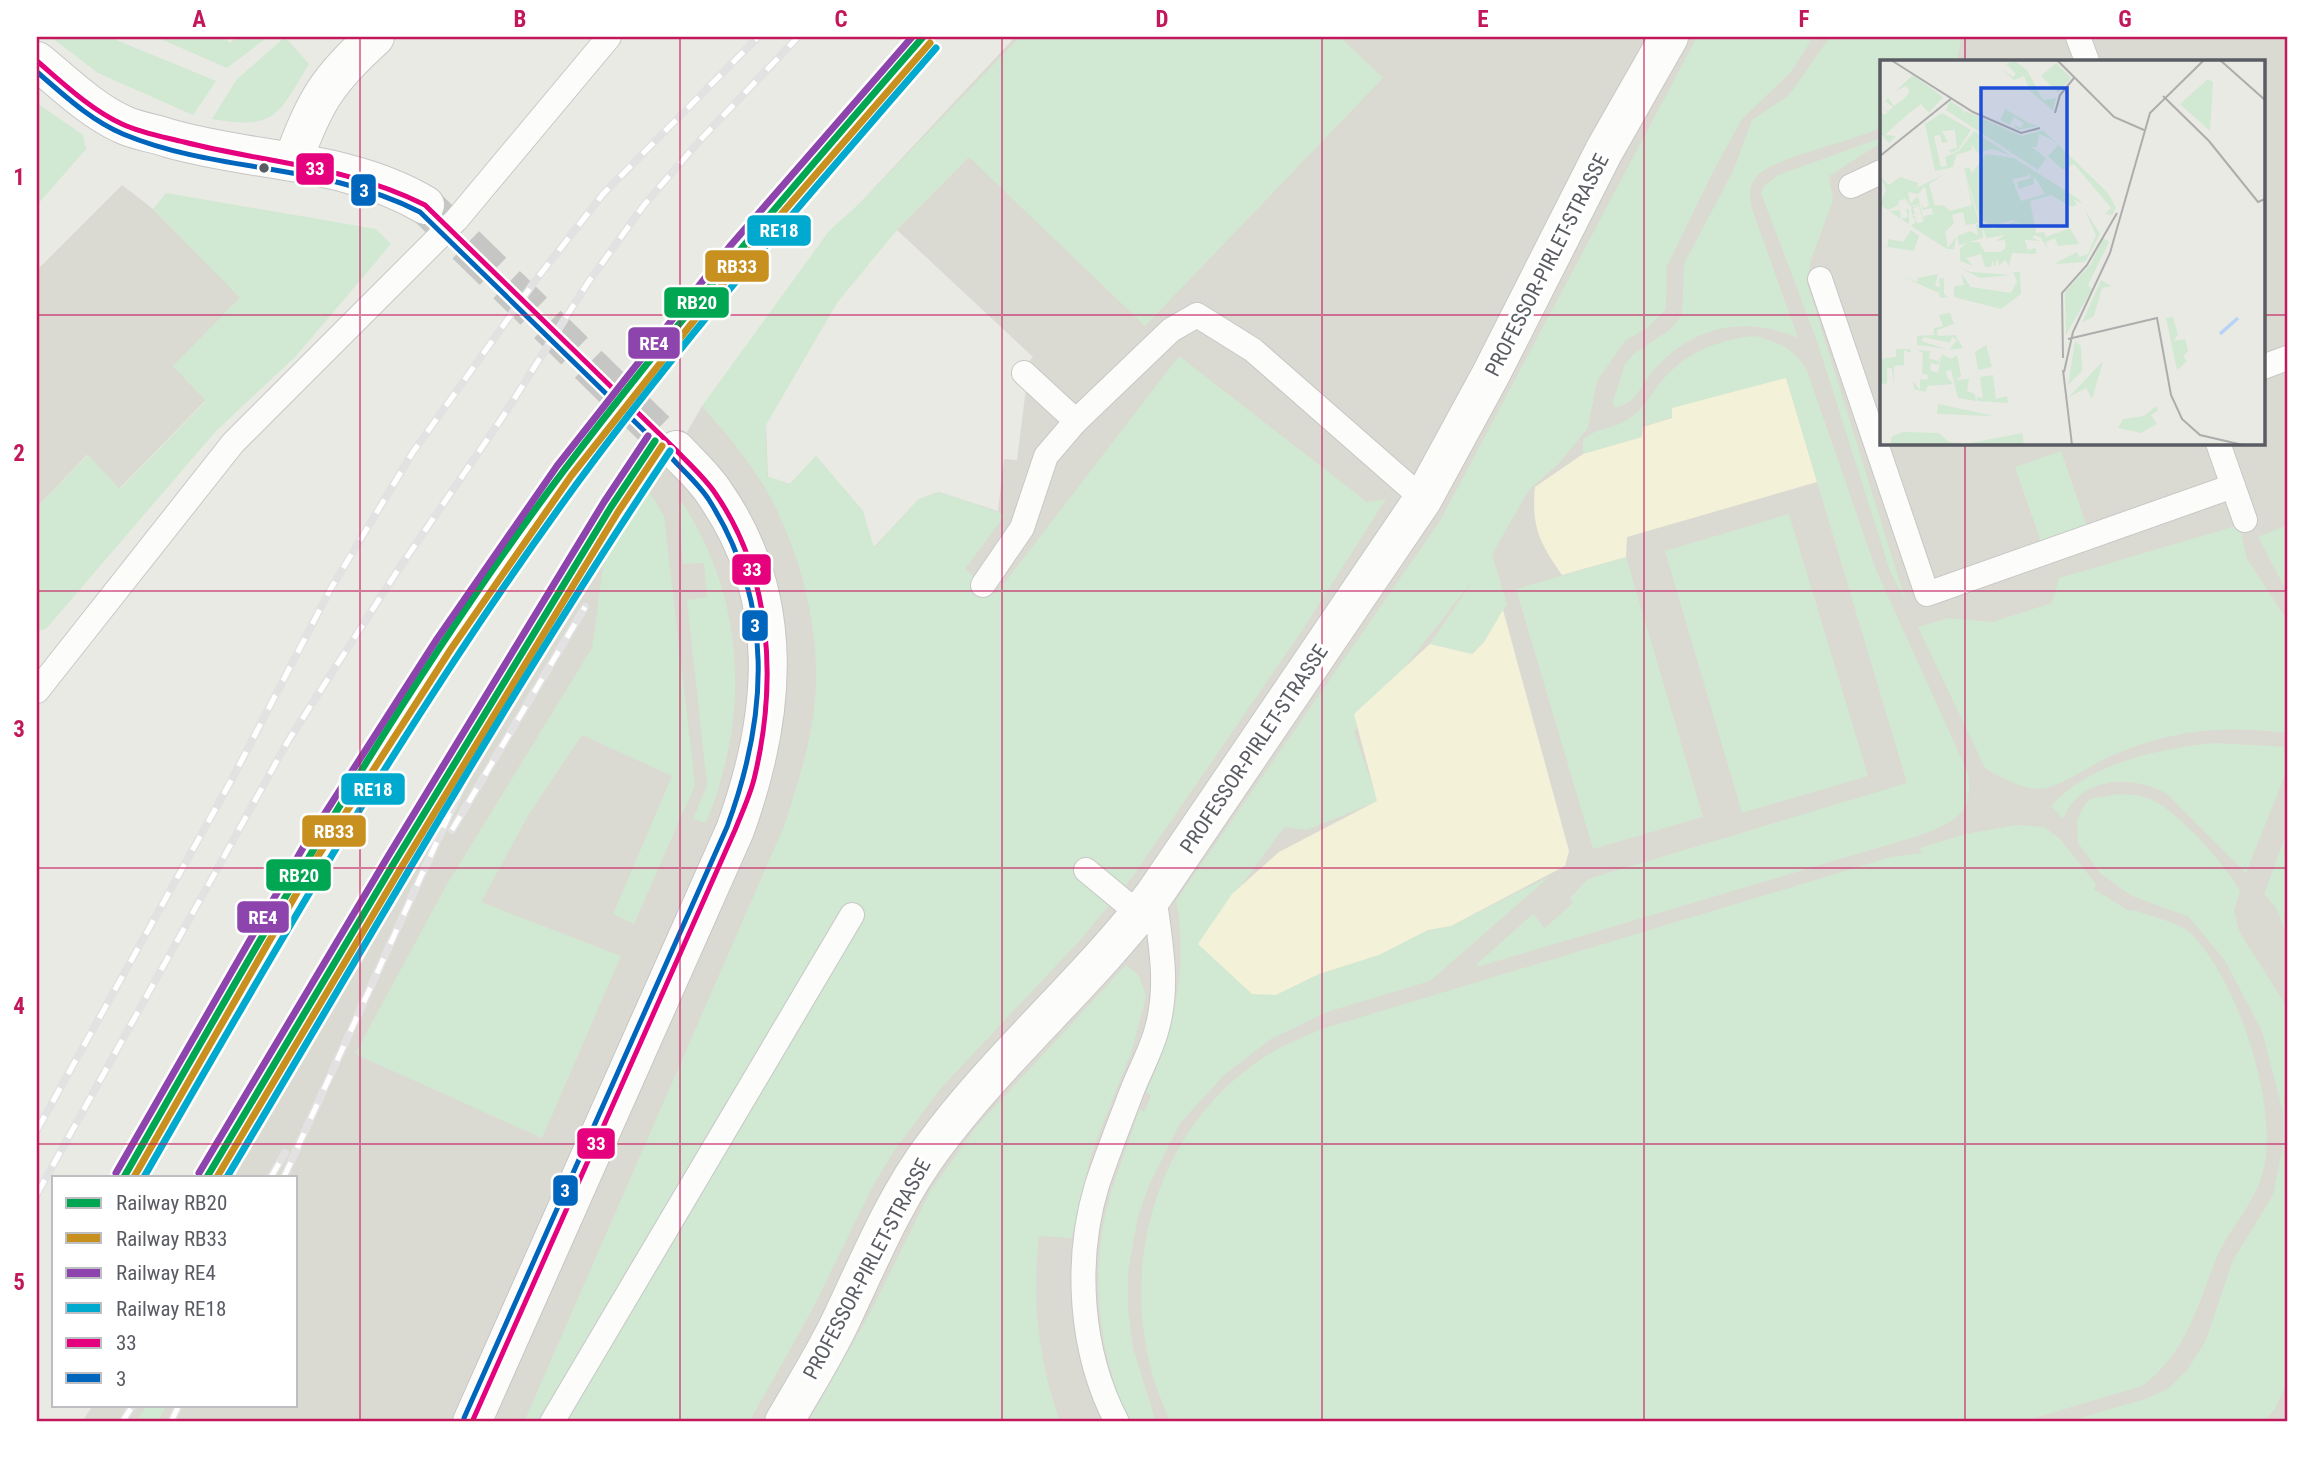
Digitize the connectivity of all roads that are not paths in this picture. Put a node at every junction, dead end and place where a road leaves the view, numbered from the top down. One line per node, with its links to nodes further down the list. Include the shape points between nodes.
1 (375, 37): 7 (street, via 331,79 306,124)
2 (609, 37): 22 (lane, via 457,219 233,443)
3 (1670, 37): 19 (street, PROFESSOR-PIRLET-STRASSE, via 1604,151)
4 (2078, 37): 5 (lane)
5 (2087, 60)
6 (37, 61): 7 (street, via 80,97 124,125 187,143)
7 (293, 161): 10 (street, via 361,176)
8 (1880, 172): 9 (lane)
9 (1851, 186)
10 (425, 205)
11 (1820, 279): 18 (lane, via 1927,594)
12 (2287, 358): 13 (lane)
13 (2264, 367)
14 (1024, 373): 15 (lane)
15 (1076, 421): 19 (lane, via 1171,330 1197,315 1253,350); 21 (lane, via 1046,456 1022,528)
16 (2218, 444): 18 (lane)
17 (676, 450): 26 (street, via 715,493 743,545 761,597 769,681 755,775 736,830)
18 (2234, 486): 20 (lane)
19 (1423, 499): 24 (street, PROFESSOR-PIRLET-STRASSE)
20 (2245, 520)
21 (983, 584)
22 (37, 691)
23 (1086, 870): 24 (lane)
24 (1146, 905): 28 (street, PROFESSOR-PIRLET-STRASSE, via 1104,958 932,1148 885,1227 827,1350); 29 (lane, via 1165,976 1157,1031 1097,1187 1087,1235 1084,1295 1088,1340 1105,1401)
25 (852, 915): 27 (lane)
26 (472, 1422)
27 (552, 1422)
28 (783, 1422)
29 (1117, 1422)

